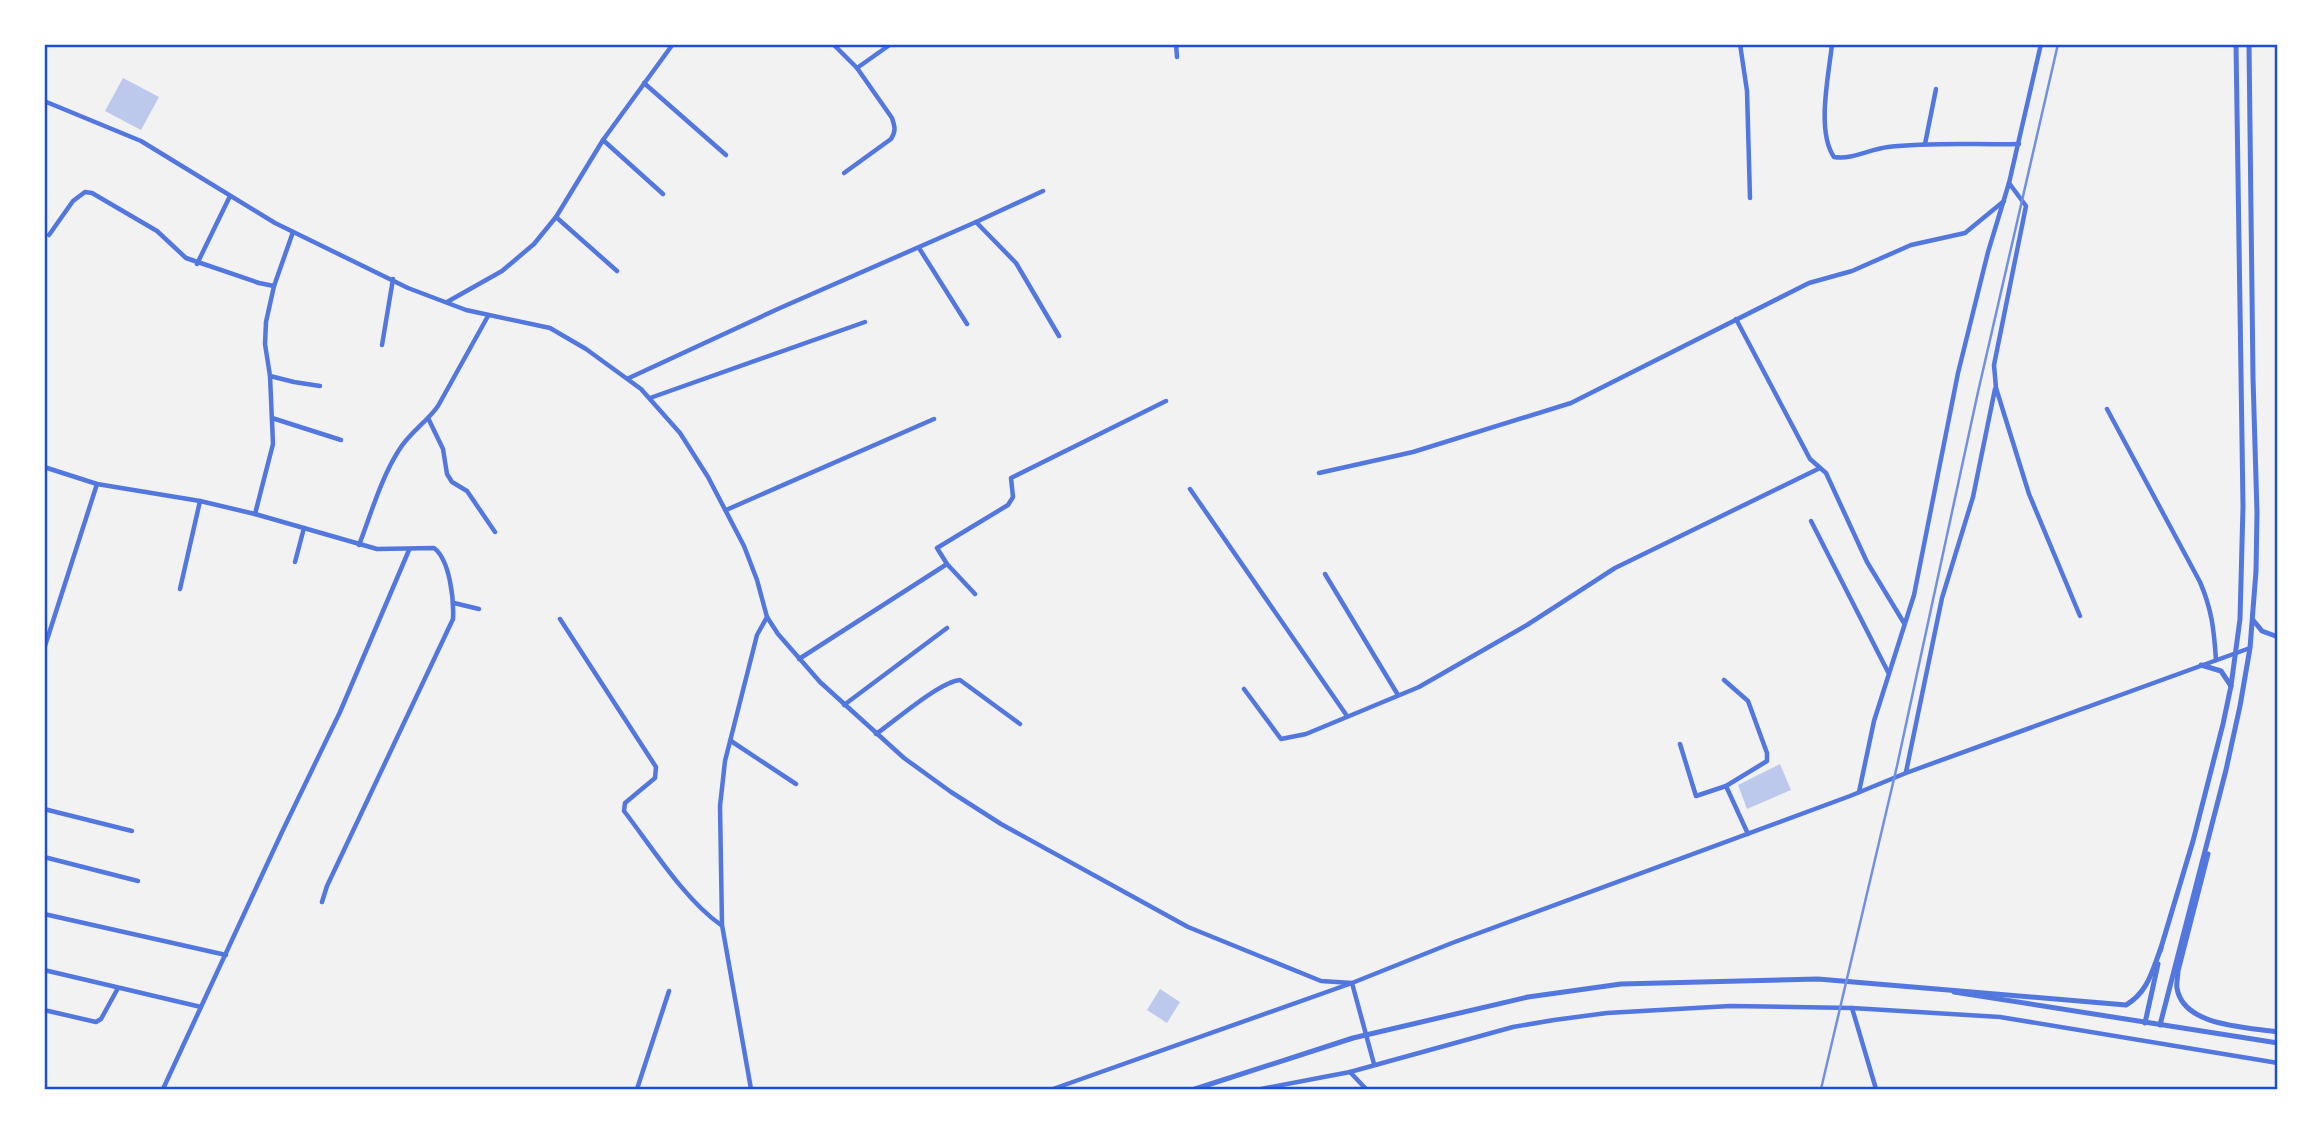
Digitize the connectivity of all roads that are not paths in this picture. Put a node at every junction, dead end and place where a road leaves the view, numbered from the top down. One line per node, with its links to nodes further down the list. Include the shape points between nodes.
1 (673, 44): 12 (street)
2 (833, 44): 11 (street)
3 (891, 44): 11 (street)
4 (1176, 44): 10 (street)
5 (1740, 44): 24 (street)
6 (1832, 44): 16 (street, via 1825,122 1834,157)
7 (2041, 44): 17 (street)
8 (2236, 44): 82 (street, via 2243,506)
9 (2249, 44): 76 (street, via 2257,513)
10 (1177, 57)
11 (857, 68): 19 (street, via 892,118 895,132)
12 (644, 83): 15 (street); 18 (street)
13 (1936, 89): 16 (street)
14 (44, 101): 23 (street, via 141,141)
15 (603, 140): 22 (street); 26 (street)
16 (1925, 144): 17 (street)
17 (2019, 144): 20 (street)
18 (726, 155)
19 (844, 173)
20 (2009, 183): 25 (street); 45 (street, via 2026,206 1994,365)
21 (1043, 191): 27 (street)
22 (663, 194)
23 (230, 195): 28 (street); 31 (street)
24 (1750, 198)
25 (2005, 201): 37 (street, via 1965,233 1911,245 1852,271 1809,283); 77 (street, via 1958,373 1914,595)
26 (556, 217): 32 (street); 35 (street, via 514,262)
27 (976, 222): 30 (street); 40 (street, via 1016,263)
28 (293, 232): 33 (street); 34 (street)
29 (49, 235): 31 (street, via 73,201 85,192 92,193 158,231)
30 (919, 248): 39 (street); 43 (street)
31 (197, 264): 34 (street)
32 (617, 271)
33 (393, 279): 35 (street); 41 (street)
34 (274, 286): 42 (street, via 265,344)
35 (446, 302): 36 (street)
36 (488, 316): 43 (street, via 550,328); 51 (street)
37 (1736, 319): 54 (street, via 1810,459); 55 (street, via 1571,403 1413,452)
38 (865, 322): 46 (street)
39 (967, 324)
40 (1059, 336)
41 (382, 345)
42 (270, 376): 44 (street); 49 (street)
43 (629, 379): 46 (street)
44 (320, 386)
45 (1996, 388): 73 (street, via 2029,494); 98 (street, via 1973,496 1942,598)
46 (650, 398): 59 (street, via 680,433)
47 (1166, 401): 67 (street, via 1011,478 1013,497 1008,505 937,548)
48 (2107, 409): 84 (street, via 2211,606)
49 (272, 418): 52 (street); 60 (street, via 273,444)
50 (934, 419): 59 (street)
51 (429, 420): 63 (street, via 443,449 447,474 467,491); 64 (street, via 420,424 393,460)
52 (341, 440)
53 (44, 467): 56 (street)
54 (1820, 468): 77 (street); 90 (street, via 1615,568 1527,625)
55 (1319, 473)
56 (97, 484): 58 (street); 81 (street)
57 (1190, 489): 92 (street)
58 (200, 501): 60 (street); 69 (street)
59 (726, 510): 74 (street, via 744,546)
60 (255, 514): 62 (street)
61 (1811, 521): 86 (street)
62 (304, 528): 64 (street); 66 (street)
63 (495, 532)
64 (359, 545): 65 (street)
65 (409, 550): 71 (street, via 437,550); 111 (street, via 341,712)
66 (295, 562)
67 (947, 564): 70 (street); 83 (street)
68 (1325, 574): 90 (street)
69 (180, 589)
70 (975, 594)
71 (454, 603): 72 (street); 107 (street, via 449,629)
72 (479, 609)
73 (2080, 616)
74 (767, 617): 83 (street); 95 (street, via 757,635)
75 (560, 619): 109 (street, via 656,767 655,778 625,803 624,811 691,897)
76 (2252, 619): 79 (street, via 2262,631); 80 (street)
77 (1904, 624): 86 (street)
78 (947, 628): 91 (street)
79 (2278, 637)
80 (2250, 648): 82 (street); 97 (street)
81 (44, 649)
82 (2236, 653): 84 (street); 88 (street)
83 (799, 659): 91 (street)
84 (2216, 660): 85 (street)
85 (2201, 665): 88 (street, via 2221,671); 98 (street)
86 (1888, 672): 101 (street)
87 (1724, 680): 100 (street, via 1748,701 1767,753 1767,761)
88 (2231, 686): 110 (street)
89 (1244, 688): 92 (street, via 1281,739 1306,734)
90 (1398, 695): 92 (street)
91 (844, 705): 94 (street)
92 (1347, 716)
93 (1020, 724): 94 (street, via 960,680 940,688)
94 (876, 734): 113 (street, via 1001,824 1188,927 1321,981)
95 (731, 741): 99 (street); 109 (street, via 720,806)
96 (1680, 744): 100 (street, via 1696,796)
97 (2226, 769): 121 (street); 122 (street, via 2177,988 2191,1012 2204,1018)
98 (1906, 773): 101 (street)
99 (796, 784)
100 (1726, 786): 104 (street)
101 (1859, 792): 104 (street)
102 (44, 809): 103 (street)
103 (132, 831)
104 (1748, 834): 113 (street)
105 (44, 857): 106 (street)
106 (138, 881)
107 (322, 902)
108 (44, 914): 111 (street)
109 (722, 925): 130 (street)
110 (2161, 948): 114 (street, via 2146,987 2126,1005); 120 (street)
111 (226, 956): 117 (street)
112 (44, 970): 115 (street)
113 (1352, 984): 125 (street); 131 (street)
114 (1906, 985): 120 (street); 132 (street, via 1818,979 1622,984 1528,997 1353,1038)
115 (118, 988): 117 (street); 119 (street, via 96,1022)
116 (669, 991): 129 (street)
117 (201, 1007): 128 (street)
118 (1852, 1007): 124 (street, via 2000,1017); 125 (street, via 1730,1006 1607,1013 1513,1027); 136 (street)
119 (44, 1010)
120 (2145, 1023): 121 (street)
121 (2160, 1026): 123 (street)
122 (2278, 1032)
123 (2278, 1043)
124 (2278, 1063)
125 (1374, 1064): 126 (street)
126 (1350, 1072): 127 (street); 135 (street)
127 (1291, 1082): 133 (street); 134 (street)
128 (163, 1089)
129 (637, 1089)
130 (751, 1089)
131 (1054, 1089)
132 (1195, 1089)
133 (1261, 1089)
134 (1297, 1089)
135 (1366, 1089)
136 (1876, 1089)

